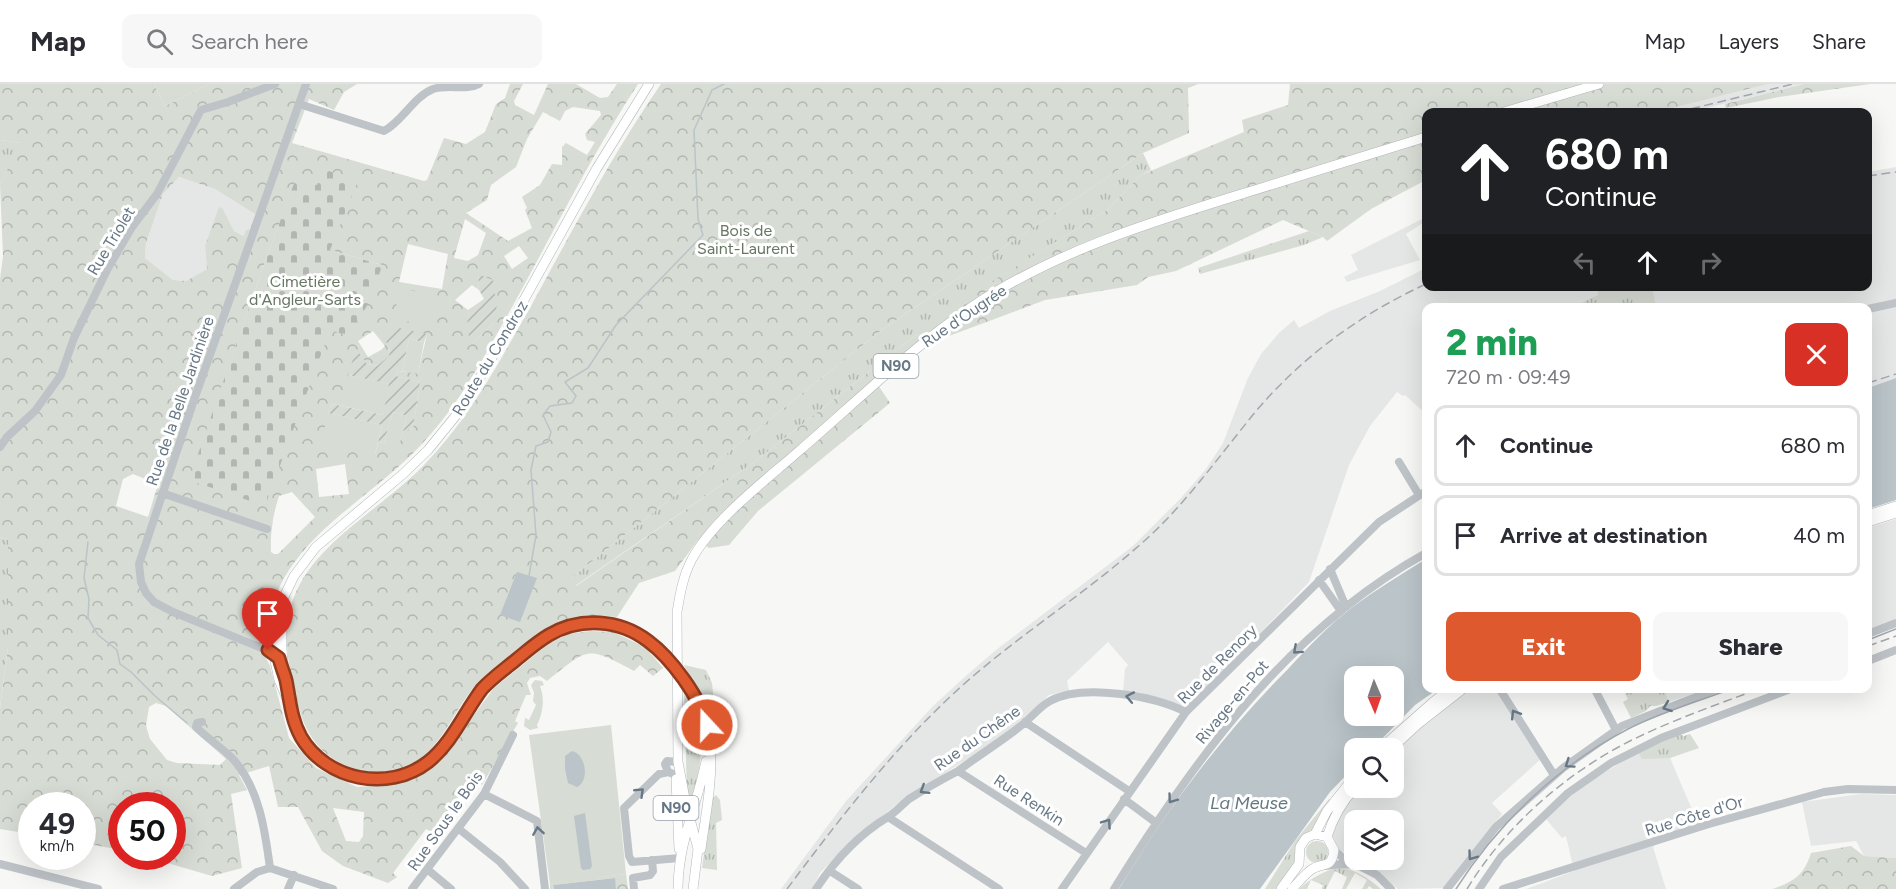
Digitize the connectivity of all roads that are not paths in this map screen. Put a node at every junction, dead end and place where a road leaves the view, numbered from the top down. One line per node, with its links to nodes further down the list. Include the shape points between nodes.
1 (275, 84): 11 (street, Rue Triolet, via 201,110 157,194 107,270 61,375 35,411)
2 (306, 84): 6 (street, Rue de la Belle Jardinière)
3 (479, 84): 6 (street, via 432,89 384,131)
4 (649, 84): 24 (main road, Route du Condroz, via 602,158 458,413 404,474 316,547 299,568)
5 (1599, 84): 7 (main road)
6 (299, 104): 14 (street, Rue de la Belle Jardinière)
7 (1518, 108)
8 (1422, 137): 47 (main road, Rue d'Ougrée / N90, via 1152,221 1091,245 973,306 914,351 747,496 694,555 677,612)
9 (1896, 303): 10 (street)
10 (1872, 308)
11 (0, 447)
12 (1399, 462): 13 (street)
13 (1422, 492)
14 (162, 493): 20 (street); 29 (street, Rue de la Belle Jardinière, via 139,564 146,593 162,607)
15 (1422, 494): 22 (street, Rue de Renory, via 1379,522)
16 (1896, 506): 18 (main road)
17 (1896, 513): 19 (main road)
18 (1872, 514)
19 (1872, 521)
20 (267, 529)
21 (1422, 555): 25 (street, Rivage-en-Pot)
22 (1330, 569): 23 (street, Rue de Renory); 25 (street)
23 (1319, 580): 25 (street); 39 (street, Rue de Renory)
24 (286, 595): 29 (main road, Route du Condroz, via 275,627); 31 (main road, Route du Condroz, via 281,638)
25 (1343, 609): 59 (street, Rivage-en-Pot, one-way to 59, via 1254,694)
26 (1896, 623): 27 (street)
27 (1872, 632)
28 (1896, 650): 30 (street)
29 (274, 653): 31 (main road); 38 (main road, Route du Condroz, via 280,686)
30 (1872, 659)
31 (285, 678): 38 (main road, Route du Condroz)
32 (1444, 693): 45 (main road)
33 (1458, 693): 46 (main road)
34 (1502, 693): 50 (street, one-way to 34)
35 (1597, 693): 42 (street)
36 (1705, 693): 42 (street, one-way to 42)
37 (1780, 693): 99 (street, via 1636,749 1586,779 1501,856)
38 (290, 706): 43 (main road, Route du Condroz, bridge, via 303,740 326,764 358,777 391,778 415,770 439,752 482,690 546,636 584,623 603,623 638,634 651,643 702,707)
39 (1186, 712): 41 (street, Rue du Chêne, one-way to 41, via 1102,691 1050,701); 53 (street, Rue de Renory)
40 (202, 722): 73 (street, via 196,727 231,757 250,782)
41 (1025, 722): 48 (street, Rue du Chêne); 53 (street)
42 (1616, 730): 50 (street, one-way to 50)
43 (709, 734): 58 (main road, Route du Condroz, via 704,771); 68 (main road, Route du Condroz, via 712,753)
44 (513, 735): 54 (street, Rue Sous le Bois)
45 (1392, 738)
46 (1403, 738)
47 (678, 762): 49 (main road, Rue d'Ougrée / N90); 58 (main road, Rue d'Ougrée / N90)
48 (958, 771): 57 (street, Rue du Chêne, one-way to 57); 64 (street, Rue Renkin)
49 (672, 774): 65 (main road, Rue d'Ougrée / N90); 69 (street, one-way to 49, via 632,862 624,808 659,774)
50 (1554, 775): 98 (street, one-way to 98, via 1496,827)
51 (1344, 789): 61 (main road)
52 (1896, 790): 100 (street, Rue Côte d'Or, via 1824,792)
53 (1129, 791): 56 (street, Rue de Renory)
54 (484, 794): 60 (street, Rue Sous le Bois); 86 (street, one-way to 54, via 537,822)
55 (1346, 798): 62 (main road)
56 (1124, 799): 59 (street); 64 (street, Rue de Renory, one-way to 56)
57 (888, 817): 77 (street, Rue du Chêne, via 851,844); 92 (street)
58 (690, 821): 65 (main road, Route du Condroz); 68 (main road, Rue d'Ougrée / N90, via 698,843)
59 (1155, 822): 94 (street, Rivage-en-Pot)
60 (459, 829): 75 (street, Rue Sous le Bois); 85 (street, via 500,862)
61 (1315, 834): 62 (main road); 66 (main road, via 1302,843)
62 (1327, 837): 63 (main road)
63 (1334, 850): 67 (street); 72 (main road)
64 (1086, 853): 93 (street, Rue de Renory)
65 (680, 855): 68 (main road, via 689,850); 69 (street); 88 (main road, Rue d'Ougrée / N90)
66 (1301, 857): 74 (main road); 95 (main road)
67 (1344, 858)
68 (697, 859): 89 (main road, Rue d'Ougrée / N90)
69 (652, 860): 87 (street, via 651,875 633,878)
70 (0, 864): 79 (street)
71 (1344, 864): 72 (street)
72 (1325, 866): 74 (main road)
73 (270, 868): 78 (street); 80 (street, via 257,872)
74 (1314, 868): 96 (main road)
75 (428, 869): 83 (street, Rue Sous le Bois); 84 (street)
76 (1367, 870): 97 (street)
77 (830, 871): 90 (street, Rue du Chêne); 91 (street)
78 (294, 875): 81 (street); 82 (street)
79 (98, 889)
80 (234, 889)
81 (288, 889)
82 (333, 889)
83 (412, 889)
84 (451, 889)
85 (525, 889)
86 (545, 889)
87 (634, 889)
88 (678, 889)
89 (693, 889)
90 (816, 889)
91 (858, 889)
92 (999, 889)
93 (1062, 889)
94 (1114, 889)
95 (1281, 889)
96 (1292, 889)
97 (1391, 889)
98 (1447, 889)
99 (1479, 889)
100 (1503, 889)

